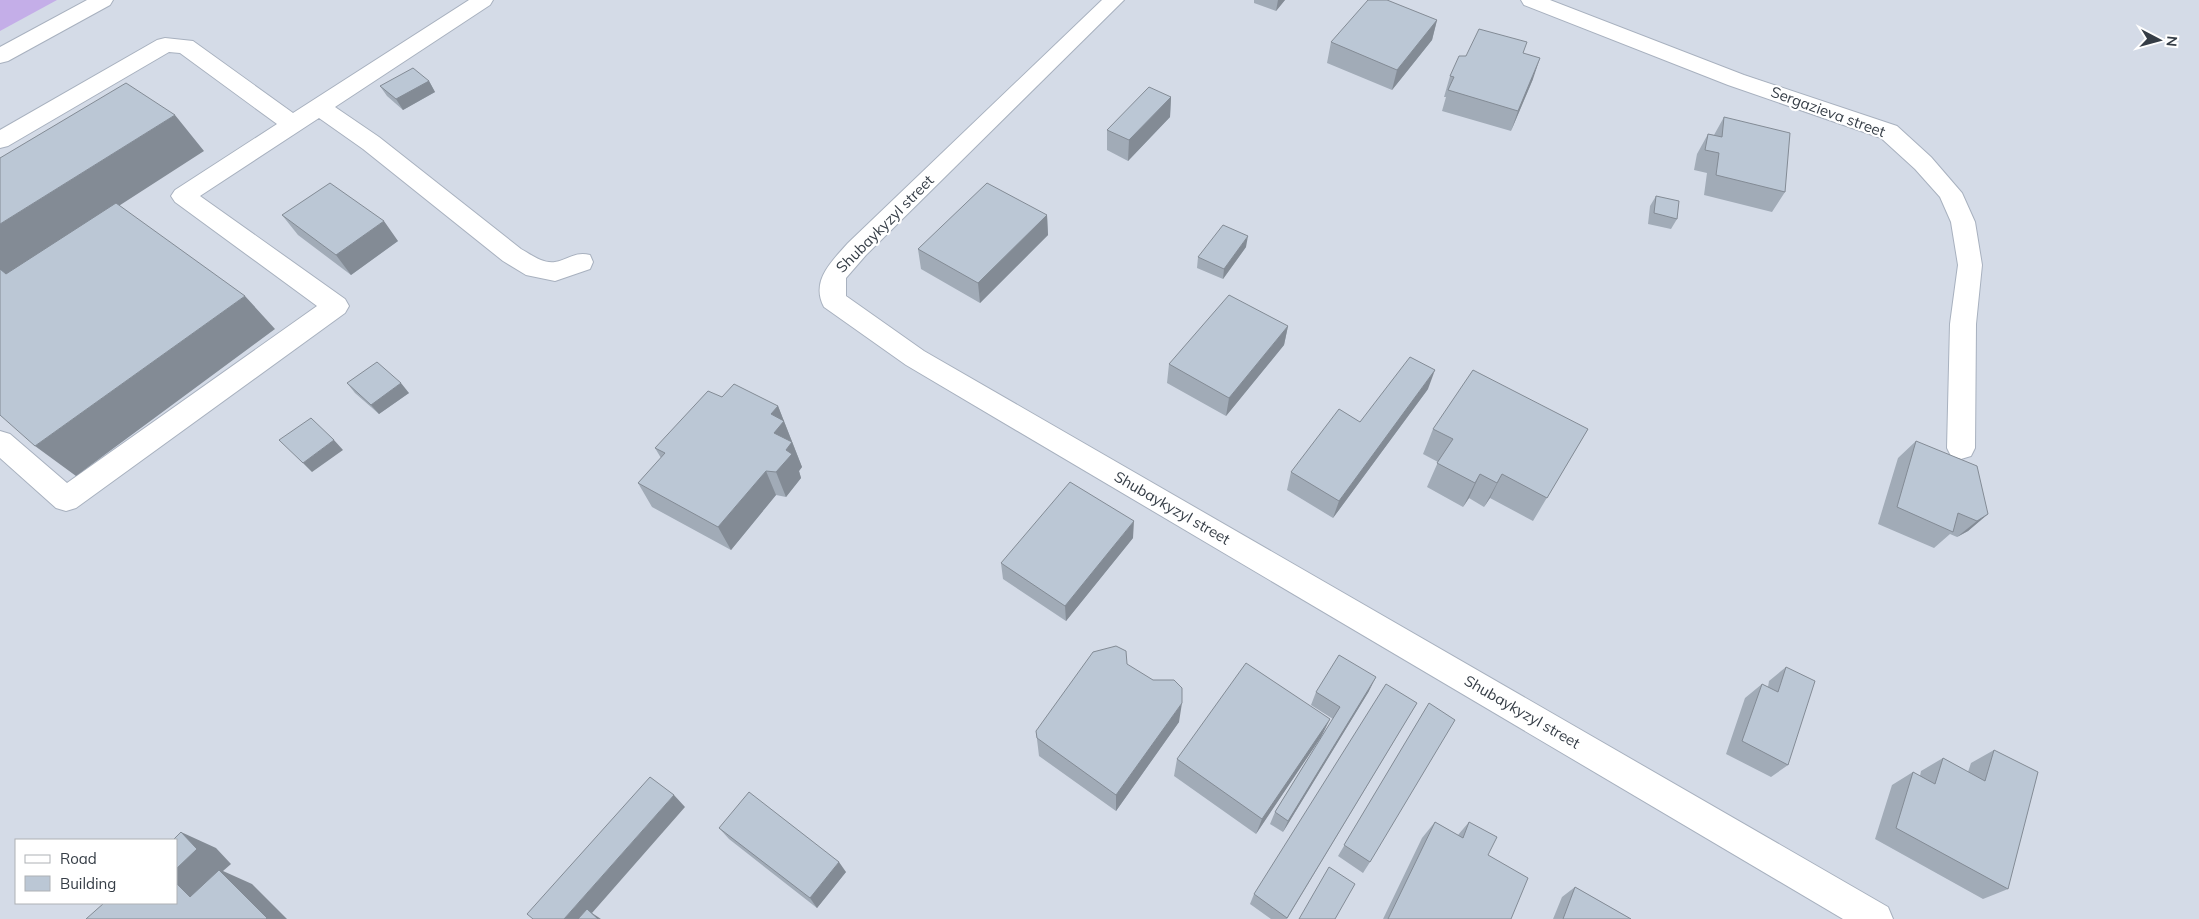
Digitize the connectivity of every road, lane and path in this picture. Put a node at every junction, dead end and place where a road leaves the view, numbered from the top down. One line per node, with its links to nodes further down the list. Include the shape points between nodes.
1 (103, 0): 5 (street)
2 (483, 0): 6 (street)
3 (1114, 0): 12 (street, Shubaykyzyl street, via 858,249 834,275 833,300 924,363)
4 (1531, 0): 11 (street, Sergazieva street, via 1736,80 1889,132 1923,162 1950,193 1963,222 1970,265 1963,324)
5 (0, 56)
6 (320, 107): 7 (street); 9 (street, via 512,254 535,268 555,272)
7 (293, 124): 8 (street, via 185,46 165,45); 10 (street, via 183,196 336,306 66,500)
8 (0, 140)
9 (581, 262)
10 (0, 442)
11 (1961, 448)
12 (1876, 919)

